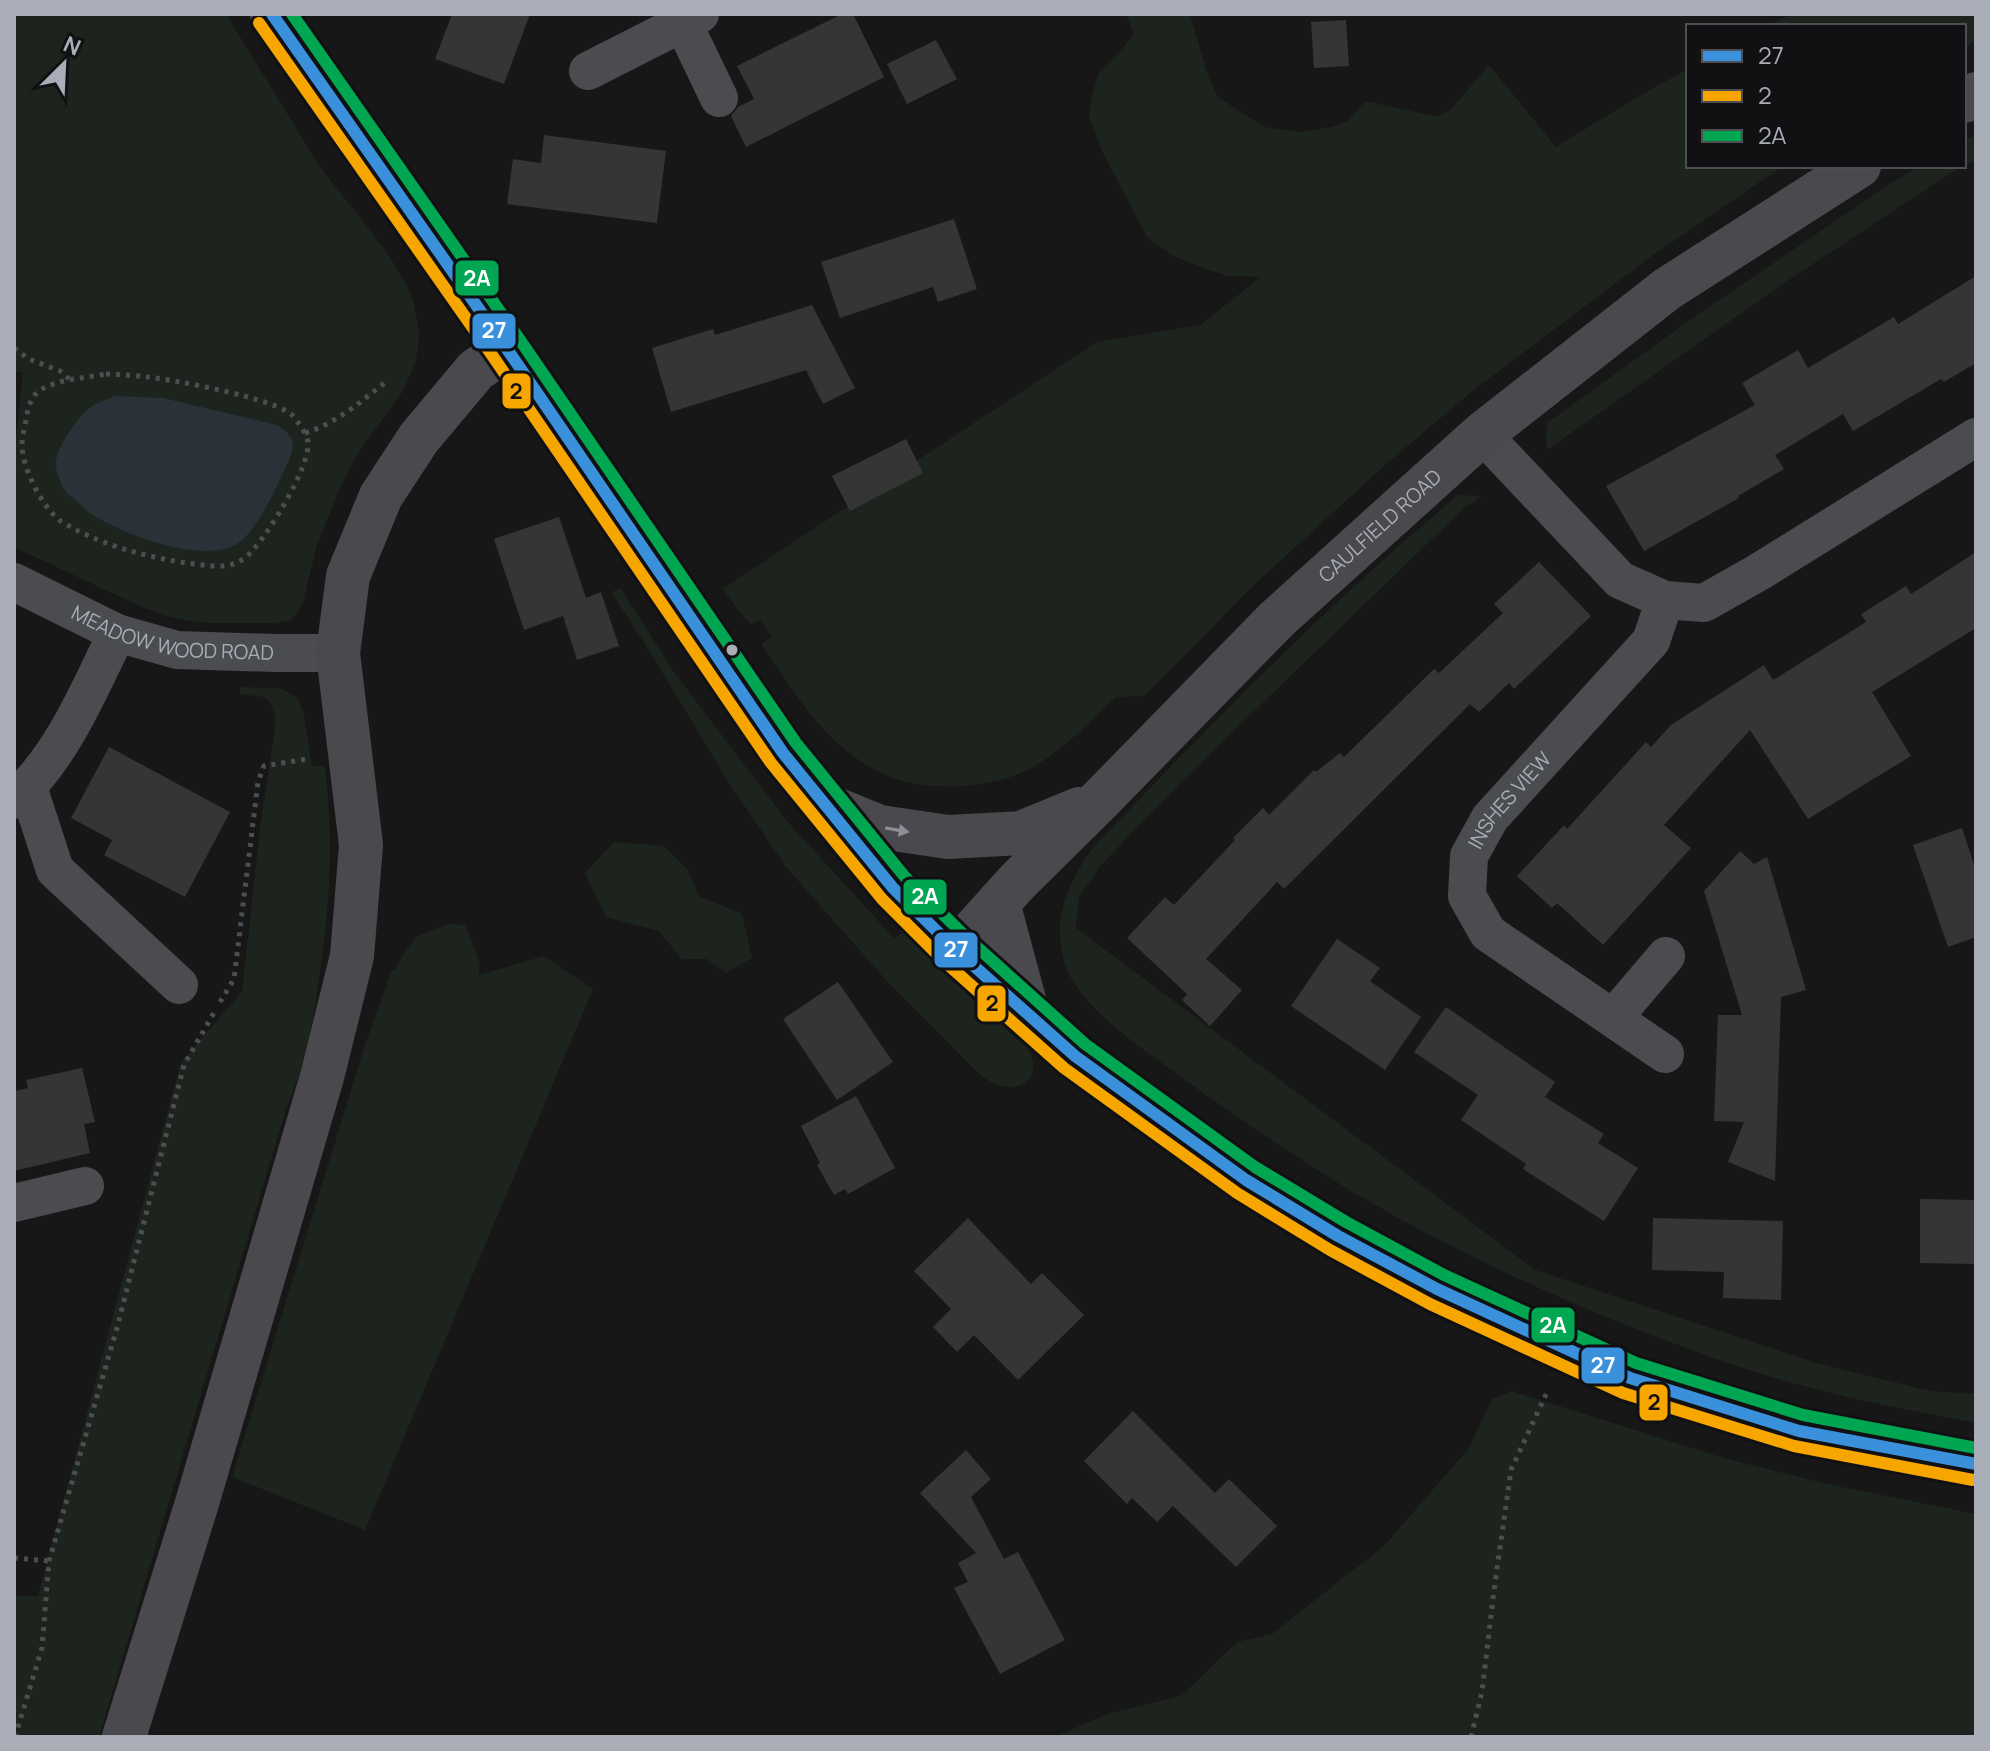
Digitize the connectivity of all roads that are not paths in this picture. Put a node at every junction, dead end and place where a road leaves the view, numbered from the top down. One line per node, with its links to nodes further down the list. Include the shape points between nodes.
1 (272, 14): 6 (main road)
2 (691, 18): 3 (street); 4 (street)
3 (588, 71)
4 (719, 98)
5 (1856, 168): 7 (main road, CAULFIELD ROAD, via 1667,289)
6 (507, 349): 12 (main road, via 476,370 419,438 381,496 348,576); 15 (main road, via 783,753)
7 (1482, 434): 10 (street, via 1620,580); 14 (main road, CAULFIELD ROAD, via 1277,619)
8 (1976, 437): 10 (street, via 1704,603)
9 (14, 582): 11 (street, MEADOW WOOD ROAD)
10 (1665, 600): 21 (street, INSHES VIEW, via 1651,641 1490,818 1469,856 1467,896 1488,933)
11 (117, 633): 12 (street, MEADOW WOOD ROAD, via 177,650); 13 (street, via 63,742)
12 (338, 653): 26 (main road, via 361,845 352,956 322,1077)
13 (21, 793): 19 (street, via 55,870)
14 (1100, 800): 15 (main road, one-way to 14, via 880,827 948,837 1021,833); 16 (main road, CAULFIELD ROAD)
15 (824, 804): 17 (main road, via 893,888)
16 (998, 903): 17 (main road, CAULFIELD ROAD); 20 (main road)
17 (956, 950): 20 (main road)
18 (1666, 956): 21 (street)
19 (179, 985)
20 (1027, 1011): 25 (main road, via 1075,1056 1246,1180 1437,1289 1630,1378 1799,1431)
21 (1614, 1017): 22 (street, INSHES VIEW)
22 (1665, 1054)
23 (85, 1186): 24 (street)
24 (14, 1203)
25 (1976, 1464)
26 (124, 1737)

